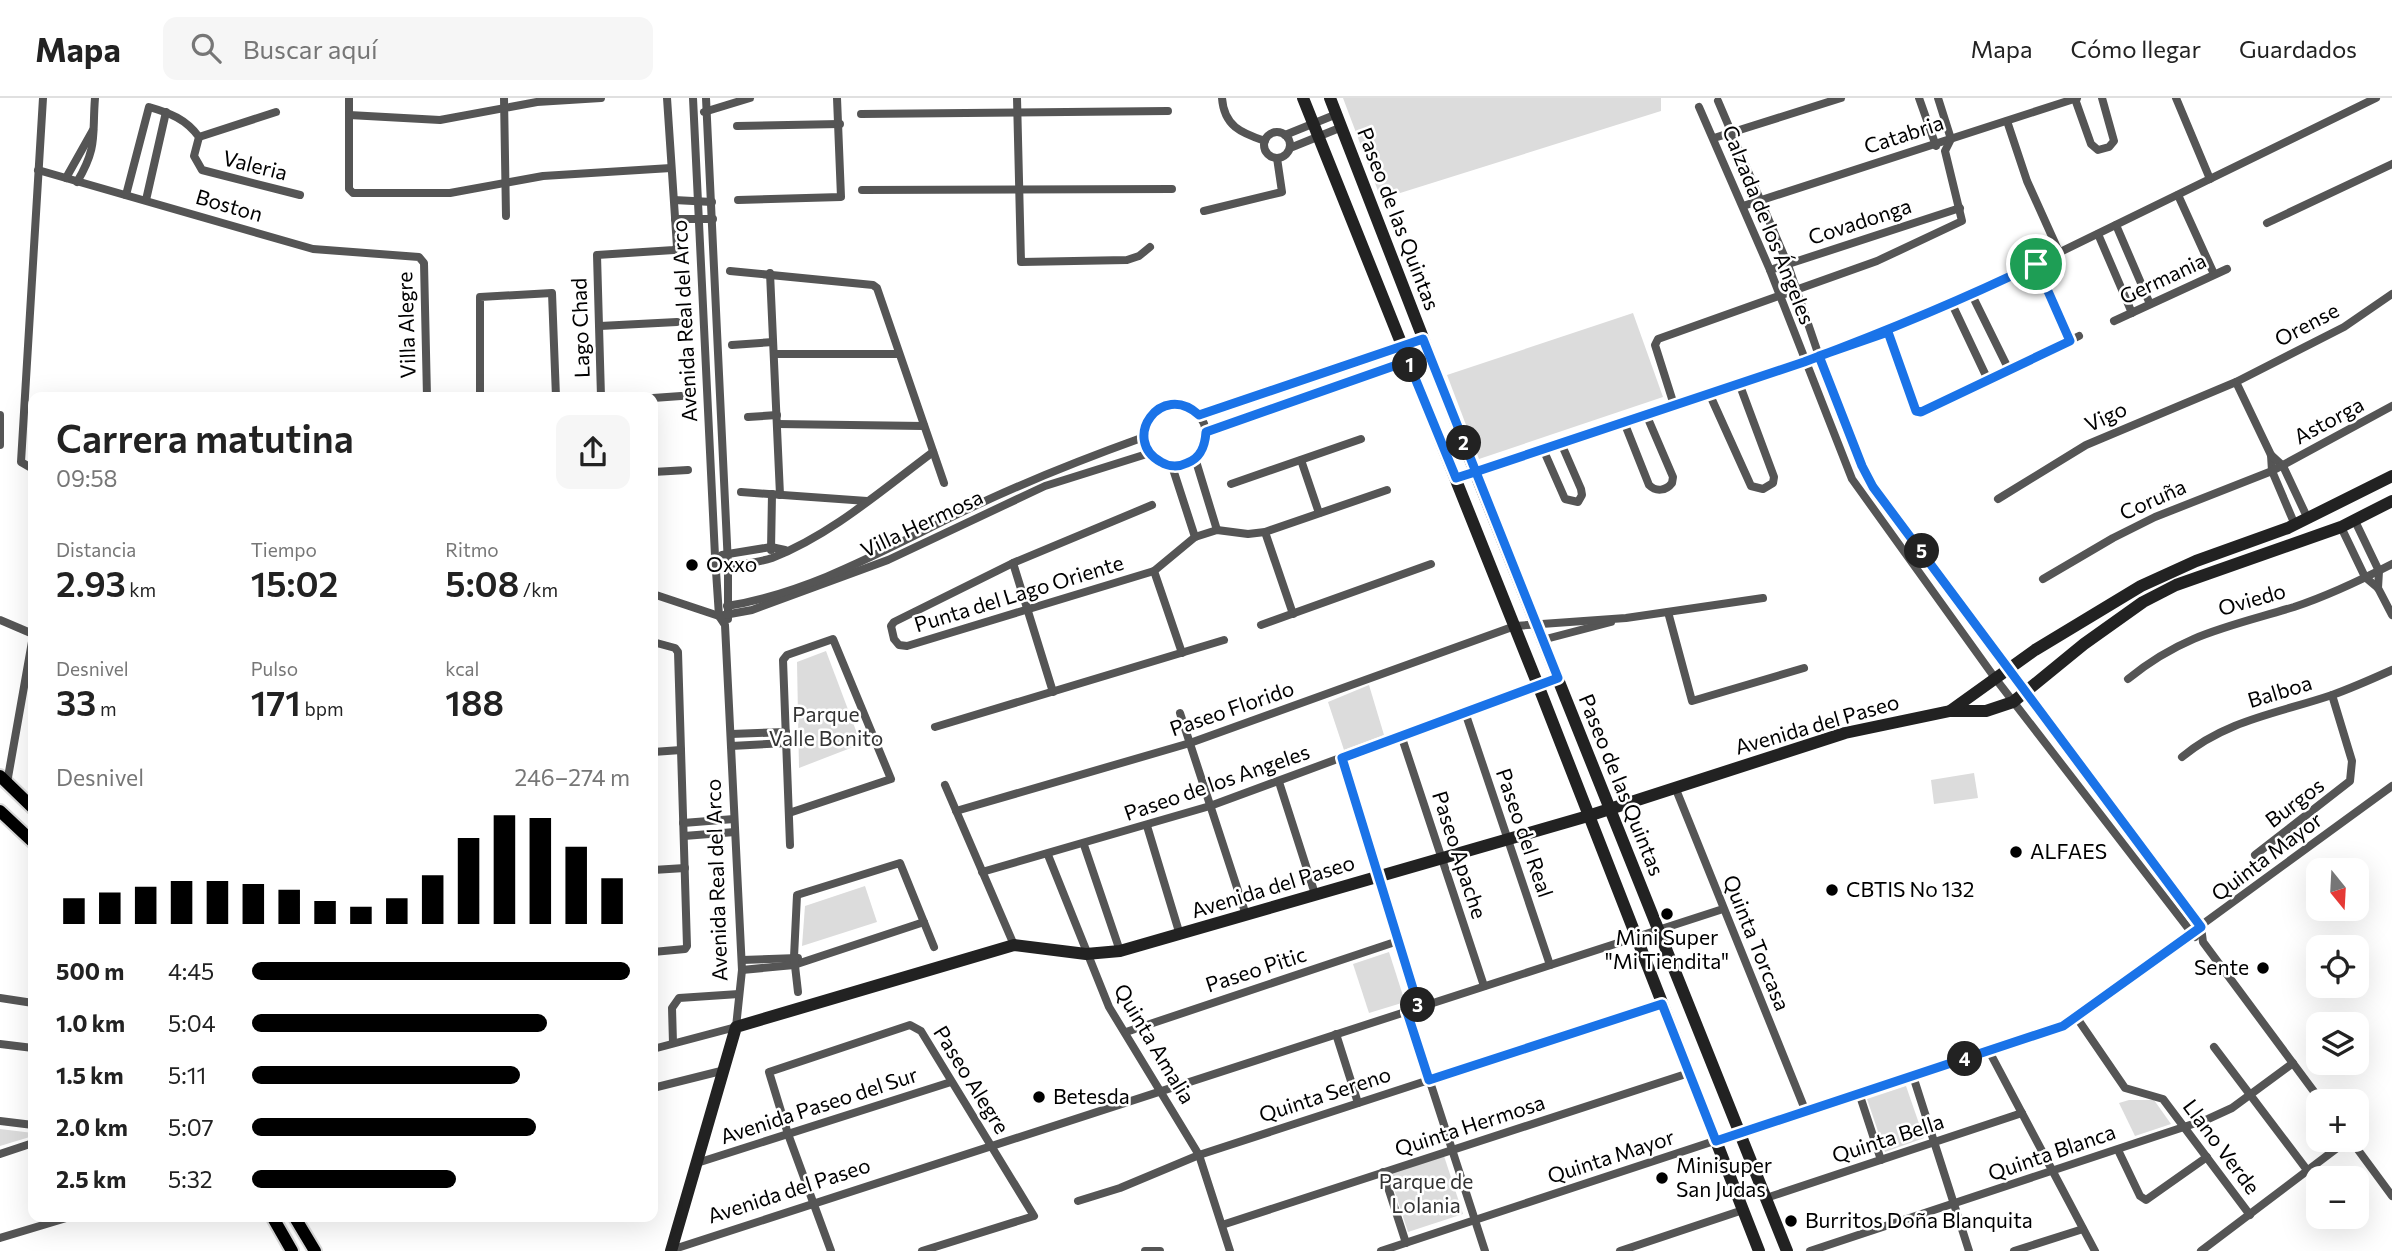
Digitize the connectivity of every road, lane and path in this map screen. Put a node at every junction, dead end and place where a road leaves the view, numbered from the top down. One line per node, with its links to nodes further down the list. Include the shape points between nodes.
1 (43, 98): 52 (street)
2 (95, 98): 38 (street)
3 (349, 98): 31 (street)
4 (601, 98): 22 (street)
5 (667, 98): 51 (street)
6 (750, 98): 24 (street)
7 (837, 98): 34 (street)
8 (1017, 98): 29 (street)
9 (1222, 98): 45 (street, via 1223,111 1233,127)
10 (1303, 98): 35 (street, Paseo de las Quintas)
11 (1330, 98): 30 (street, Paseo de las Quintas)
12 (1841, 98): 39 (street)
13 (1919, 98): 46 (street)
14 (1938, 98): 44 (street)
15 (2076, 98): 16 (street, via 2091,144 2098,150 2113,141); 33 (street, Catabria)
16 (2102, 98)
17 (2176, 98): 54 (street)
18 (2376, 98): 54 (street)
19 (708, 99): 20 (street); 24 (street, Avenida Real del Arco)
20 (694, 101): 32 (street, Avenida Real del Arco)
21 (1718, 101): 39 (street, Calzada de los Ángeles)
22 (504, 103): 31 (street, via 421,121); 56 (street)
23 (1699, 107): 43 (street, Calzada de los Ángeles)
24 (707, 111): 32 (street); 68 (street, Avenida Real del Arco)
25 (1168, 111): 29 (street)
26 (166, 112): 41 (street, Valeria, via 181,118); 60 (street, Valeria, via 149,107); 63 (street)
27 (276, 112): 41 (street)
28 (861, 114): 29 (street)
29 (1017, 114): 57 (street)
30 (1336, 114): 35 (street); 37 (street, Paseo de las Quintas)
31 (349, 115): 56 (street, via 352,193 450,193)
32 (695, 116): 67 (street, Avenida Real del Arco)
33 (2007, 121): 44 (street, Catabria); 80 (street)
34 (839, 124): 36 (street); 65 (street, via 839,197)
35 (1313, 124): 40 (street); 42 (street, Paseo de las Quintas)
36 (737, 126)
37 (1342, 127): 42 (street); 101 (street, Paseo de las Quintas)
38 (93, 130): 53 (street); 55 (street, via 92,155)
39 (1732, 132): 43 (street); 66 (street, Calzada de los Ángeles)
40 (1286, 135): 45 (street, via 1271,134); 47 (street)
41 (200, 136): 61 (street, Valeria, via 194,156 202,170)
42 (1318, 137): 47 (street); 105 (street, Paseo de las Quintas)
43 (1714, 138): 69 (street, Calzada de los Ángeles)
44 (1951, 139): 46 (street, Catabria); 48 (street)
45 (1265, 141): 49 (street, via 1267,153)
46 (1934, 144): 48 (street); 66 (street, Catabria)
47 (1290, 148): 49 (street)
48 (1945, 151): 70 (street)
49 (1277, 158): 71 (street, via 1282,193)
50 (2392, 164): 76 (street)
51 (671, 168): 56 (street); 64 (street)
52 (38, 170): 53 (street, Boston); 147 (street, via 21,462)
53 (66, 178): 55 (street, Boston)
54 (2210, 179): 62 (street)
55 (77, 181): 60 (street, Boston)
56 (505, 182): 72 (street)
57 (1020, 189): 58 (street); 59 (street); 79 (street, via 1023,263 1128,260)
58 (1172, 189)
59 (862, 190)
60 (126, 195): 63 (street, Boston)
61 (300, 195)
62 (2178, 195): 77 (street); 88 (street)
63 (146, 200): 81 (street, Boston, via 313,249)
64 (674, 200): 67 (street); 73 (street)
65 (738, 200)
66 (1761, 200): 69 (street, Catabria); 83 (street, Calzada de los Ángeles)
67 (699, 201): 68 (street); 74 (street, Avenida Real del Arco)
68 (712, 202): 75 (street, Avenida Real del Arco)
69 (1743, 206): 85 (street, Calzada de los Ángeles)
70 (1960, 208): 83 (street, Covadonga); 89 (street, via 1963,219 1890,256)
71 (1204, 211)
72 (506, 216)
73 (676, 219): 74 (street); 98 (street, Lago Chad, via 674,250 597,256)
74 (700, 219): 75 (street); 125 (street, Avenida Real del Arco)
75 (713, 219): 126 (street, Avenida Real del Arco)
76 (2267, 223)
77 (2116, 225): 78 (street); 94 (street)
78 (2098, 234): 80 (street); 95 (street)
79 (1150, 247)
80 (2059, 252): 82 (street)
81 (414, 257): 116 (street, Villa Alegre, via 424,263)
82 (2036, 264): 92 (street); 102 (street)
83 (1788, 265): 85 (street, Covadonga); 89 (street, Calzada de los Ángeles)
84 (2227, 269): 88 (street, Germania)
85 (1770, 270): 91 (street, Calzada de los Ángeles)
86 (730, 271): 87 (street)
87 (770, 273): 103 (street); 107 (street, via 873,285)
88 (2214, 274): 94 (street, Germania)
89 (1796, 288): 91 (street); 109 (street, Calzada de los Ángeles)
90 (2392, 294): 114 (street, Orense, via 2344,327)
91 (1780, 295): 111 (street, Calzada de los Ángeles); 123 (street, via 1656,340)
92 (1972, 295): 93 (street); 112 (street)
93 (1952, 304): 99 (street); 113 (street)
94 (2150, 304): 95 (street, Germania)
95 (2132, 313): 96 (street, Germania)
96 (2114, 321)
97 (677, 322): 98 (street)
98 (600, 326): 119 (street, Lago Chad)
99 (1888, 332): 109 (street); 113 (street, via 1916,411)
100 (2079, 336): 102 (street)
101 (1423, 339): 105 (street); 108 (street, Paseo de las Quintas)
102 (2070, 341): 112 (street)
103 (773, 342): 104 (street); 106 (street)
104 (732, 345)
105 (1402, 347): 110 (street, Paseo de las Quintas); 129 (street)
106 (774, 354): 107 (street); 131 (street)
107 (898, 354): 133 (street)
108 (1429, 355): 110 (street); 151 (street, Paseo de las Quintas)
109 (1819, 356): 111 (street); 210 (street, Calzada de los Ángeles, via 1866,476)
110 (1408, 361): 134 (street); 152 (street, Paseo de las Quintas)
111 (1804, 362): 115 (street); 213 (street, Calzada de los Ángeles, via 1852,479)
112 (2009, 370): 113 (street)
113 (1988, 380)
114 (2236, 382): 142 (street); 160 (street, Vigo, via 2096,440)
115 (1739, 383): 120 (street); 120 (street, via 1774,477 1763,489 1751,486)
116 (427, 392)
117 (480, 392): 118 (street, via 480,297 552,293)
118 (556, 392)
119 (601, 392)
120 (1709, 393): 123 (street)
121 (681, 396): 122 (street)
122 (658, 398)
123 (1674, 405): 127 (street)
124 (2392, 406): 146 (street, Astorga)
125 (709, 411): 126 (street); 177 (street, Avenida Real del Arco)
126 (720, 411): 175 (street, Avenida Real del Arco)
127 (1646, 414): 132 (street); 132 (street, via 1673,477 1664,489 1649,485)
128 (0, 415): 138 (street)
129 (1199, 415): 134 (street); 135 (street, via 1181,405 1167,405 1150,417)
130 (748, 417): 131 (street)
131 (777, 420): 133 (street); 158 (street)
132 (1624, 422): 137 (street)
133 (924, 425): 140 (street)
134 (1206, 432): 143 (street, via 1204,447)
135 (1144, 437): 141 (street); 193 (street, Villa Hermosa, via 1034,478 837,572)
136 (1361, 439): 144 (street)
137 (1561, 443): 139 (street); 139 (street, via 1583,495 1578,502 1565,499)
138 (0, 445)
139 (1543, 449): 151 (street)
140 (933, 452): 154 (street); 162 (street)
141 (1150, 453): 145 (street); 193 (street, Villa Hermosa, via 1045,486 868,568 775,603)
142 (2271, 455): 146 (street); 149 (street)
143 (1195, 458): 145 (street); 169 (street)
144 (1301, 460): 155 (street); 164 (street)
145 (1172, 466): 171 (street)
146 (2283, 466): 149 (street, Coruña); 165 (street)
147 (28, 467)
148 (688, 470): 150 (street)
149 (2272, 471): 167 (street); 187 (street, Coruña, via 2155,517)
150 (658, 472)
151 (1475, 472): 152 (street); 199 (street, Paseo de las Quintas)
152 (1456, 478): 202 (street, Paseo de las Quintas)
153 (2388, 478): 159 (street); 165 (street, Avenida del Paseo)
154 (944, 483)
155 (1231, 484)
156 (1387, 490): 164 (street)
157 (741, 492): 158 (street)
158 (776, 494): 162 (street); 173 (street)
159 (2392, 494)
160 (1998, 499)
161 (2392, 500): 166 (street)
162 (867, 501): 174 (street)
163 (1152, 505): 179 (street, Punta del Lago Oriente)
164 (1319, 513): 170 (street)
165 (2308, 519): 167 (street, Avenida del Paseo)
166 (2354, 521): 168 (street); 185 (street)
167 (2295, 525): 172 (street, Avenida del Paseo)
168 (2341, 527): 176 (street); 186 (street)
169 (1217, 530): 170 (street); 171 (street)
170 (1265, 532): 195 (street)
171 (1195, 537): 184 (street, Punta del Lago Oriente)
172 (2264, 537): 176 (street); 210 (street, Avenida del Paseo, via 2141,586)
173 (771, 547): 174 (street); 175 (street); 178 (street)
174 (785, 550): 178 (street)
175 (728, 554): 177 (street); 182 (street, Avenida Real del Arco)
176 (2269, 554): 217 (street, via 2175,585 2143,602)
177 (715, 556): 183 (street, Avenida Real del Arco)
178 (771, 558): 182 (street)
179 (1013, 563): 191 (street); 191 (street, Punta del Lago Oriente, via 894,622 891,632 899,645 907,646)
180 (1431, 564): 195 (street)
181 (2392, 564): 185 (street, Oviedo)
182 (728, 565): 183 (street); 193 (street, Avenida Real del Arco)
183 (716, 567): 192 (street, Avenida Real del Arco)
184 (1154, 571): 191 (street, Punta del Lago Oriente); 207 (street)
185 (2379, 571): 186 (street, Oviedo); 188 (street)
186 (2365, 577): 188 (street); 214 (street, Oviedo, via 2315,599 2176,645)
187 (2043, 579)
188 (2378, 588): 196 (street)
189 (658, 596): 192 (street, Villa Hermosa)
190 (1763, 598): 194 (street)
191 (1027, 610): 216 (street)
192 (719, 611): 193 (street, Villa Hermosa); 200 (street)
193 (730, 611): 200 (street, Avenida Real del Arco)
194 (1668, 612): 197 (street); 209 (street, via 1692,701)
195 (1293, 614): 201 (street)
196 (2392, 615)
197 (1626, 618): 199 (street, Paseo Florido); 205 (street)
198 (0, 620): 203 (street)
199 (1535, 622): 202 (street, Paseo Florido); 205 (street, Paseo de las Quintas)
200 (725, 625): 225 (street, Avenida Real del Arco)
201 (1261, 625)
202 (1515, 626): 215 (street, Paseo de las Quintas); 228 (street, Paseo Florido)
203 (28, 633)
204 (1224, 640): 207 (street)
205 (1542, 640): 212 (street, Paseo de las Quintas)
206 (658, 644): 230 (street, via 678,650)
207 (1182, 653): 216 (street)
208 (28, 660): 234 (street)
209 (1804, 668)
210 (2009, 668): 213 (street, Avenida del Paseo); 217 (street)
211 (2392, 670): 218 (street, Balboa)
212 (1558, 678): 215 (street, Paseo de los Angeles); 241 (street, Paseo de las Quintas)
213 (1994, 678): 219 (street, Calzada de los Ángeles); 220 (street, Avenida del Paseo)
214 (2128, 679)
215 (1538, 685): 221 (street, Paseo de los Angeles); 245 (street, Paseo de las Quintas)
216 (1053, 692): 223 (street)
217 (2027, 693): 219 (street); 266 (street)
218 (2332, 695): 232 (street, Balboa, via 2235,723); 256 (street, Burgos, via 2352,761 2350,781)
219 (2013, 702): 220 (street, via 1986,711); 268 (street, Calzada de los Ángeles)
220 (1950, 711): 238 (street, Avenida del Paseo, via 1845,733)
221 (1465, 712): 226 (street, Paseo de los Angeles); 252 (street, Paseo del Real)
222 (1180, 713): 228 (street)
223 (935, 727)
224 (786, 732): 225 (street); 227 (street); 244 (street, via 784,657 833,639 891,779)
225 (731, 734): 229 (street, Avenida Real del Arco)
226 (1401, 735): 233 (street, Paseo de los Angeles); 257 (street, Paseo Apache)
227 (787, 743): 229 (street); 244 (street)
228 (1190, 743): 240 (street); 243 (street, Paseo Florido)
229 (731, 746): 246 (street, Avenida Real del Arco)
230 (681, 750): 231 (street); 247 (street)
231 (658, 752)
232 (2182, 757)
233 (1342, 758): 235 (street, Paseo de los Angeles); 261 (street)
234 (4, 779): 239 (main road)
235 (1279, 782): 240 (street, Paseo de los Angeles); 262 (street)
236 (945, 785): 243 (street)
237 (2392, 786): 266 (street, Quinta Mayor)
238 (1675, 788): 241 (street, Avenida del Paseo); 263 (street, Quinta Torcasa)
239 (28, 803)
240 (1210, 806): 248 (street, Paseo de los Angeles); 264 (street)
241 (1609, 809): 245 (street, Avenida del Paseo); 267 (street, Paseo de las Quintas)
242 (0, 811): 251 (main road)
243 (956, 811): 260 (street)
244 (789, 813): 253 (street)
245 (1588, 816): 252 (street, Avenida del Paseo); 270 (street, Paseo de las Quintas)
246 (734, 819): 247 (street); 249 (street, Avenida Real del Arco)
247 (683, 823): 250 (street)
248 (1147, 826): 254 (street, Paseo de los Angeles); 269 (street)
249 (734, 832): 250 (street); 278 (street, Avenida Real del Arco)
250 (684, 836): 258 (street)
251 (28, 837)
252 (1507, 839): 257 (street, Avenida del Paseo); 280 (street, Paseo del Real)
253 (790, 845)
254 (1084, 845): 255 (street, Paseo de los Angeles); 276 (street)
255 (1048, 855): 260 (street, Paseo de los Angeles); 277 (street, Quinta Amalia)
256 (2255, 855)
257 (1442, 858): 261 (street, Avenida del Paseo); 282 (street, Paseo Apache)
258 (685, 868): 259 (street); 275 (street, via 687,948)
259 (658, 870)
260 (982, 872): 273 (street)
261 (1378, 876): 262 (street, Avenida del Paseo); 271 (street)
262 (1315, 894): 264 (street, Avenida del Paseo)
263 (1723, 909): 267 (street, Avenida del Paseo); 312 (street, Quinta Torcasa)
264 (1246, 915): 269 (street, Avenida del Paseo)
265 (924, 922): 274 (street); 279 (street); 279 (street, via 900,863 797,895)
266 (2201, 927): 268 (street, Quinta Mayor); 272 (street)
267 (1658, 930): 270 (street, Avenida del Paseo); 317 (street, Paseo de las Quintas)
268 (2191, 934): 272 (street, Calzada de los Ángeles); 290 (street, Quinta Mayor)
269 (1180, 935): 276 (street, Avenida del Paseo)
270 (1636, 937): 280 (street, Avenida del Paseo); 287 (street, Paseo de las Quintas)
271 (1398, 941): 288 (street); 292 (street, Paseo Pitic)
272 (2203, 942): 300 (street)
273 (1014, 945): 277 (street, Avenida del Paseo); 291 (street, Avenida del Paseo)
274 (934, 947)
275 (658, 951)
276 (1120, 951): 277 (street, Avenida del Paseo)
277 (1086, 954): 292 (street, Quinta Amalia, via 1109,1007)
278 (742, 960): 279 (street); 281 (street, Avenida Real del Arco)
279 (794, 961): 281 (street); 283 (street)
280 (1550, 965): 282 (street, Avenida del Paseo)
281 (742, 970): 284 (street, Avenida Real del Arco)
282 (1484, 986): 288 (street, Avenida del Paseo)
283 (798, 992)
284 (739, 994): 291 (street, Avenida Real del Arco); 294 (street, via 679,998 672,1008)
285 (0, 998): 286 (street)
286 (28, 1002)
287 (1662, 1004): 302 (street, Paseo de las Quintas); 304 (street, Quinta Sereno)
288 (1419, 1008): 289 (street, Avenida del Paseo)
289 (1407, 1012): 293 (street, Avenida del Paseo); 304 (street)
290 (2077, 1018): 299 (street, Quinta Mayor); 316 (street, Llano Verde, via 2125,1088 2159,1096)
291 (736, 1027): 294 (street); 301 (street, Avenida Real del Arco)
292 (1126, 1032): 308 (street, Quinta Amalia)
293 (1336, 1034): 308 (street, Avenida del Paseo); 311 (street)
294 (673, 1043): 298 (street)
295 (0, 1044): 296 (street)
296 (28, 1047)
297 (2214, 1047): 310 (street)
298 (658, 1048)
299 (1989, 1051): 303 (street, Quinta Mayor); 313 (street)
300 (2293, 1063): 307 (street); 310 (street, Quinta Blanca)
301 (725, 1070): 306 (street); 331 (street, Avenida Real del Arco)
302 (1689, 1073): 319 (street, Paseo de las Quintas); 323 (street, Quinta Hermosa)
303 (1913, 1076): 309 (street, Quinta Mayor); 320 (street)
304 (1429, 1080): 311 (street, Quinta Sereno); 323 (street)
305 (951, 1082): 318 (street, Avenida Paseo del Sur); 318 (street, Paseo Alegre, via 921,1031 910,1025 770,1072); 322 (street, Paseo Alegre)
306 (658, 1087)
307 (2312, 1089)
308 (1162, 1091): 322 (street, Avenida del Paseo); 328 (street, Quinta Amalia)
309 (1859, 1093): 312 (street, Quinta Mayor); 330 (street)
310 (2249, 1095): 316 (street, Quinta Blanca, via 2226,1111); 333 (street)
311 (1358, 1103): 328 (street, Quinta Sereno)
312 (1805, 1112): 317 (street, Quinta Mayor)
313 (2022, 1113): 320 (street, Quinta Bella); 336 (street)
314 (0, 1121): 315 (street)
315 (28, 1124)
316 (2186, 1127): 324 (street, Quinta Blanca); 329 (street, Llano Verde)
317 (1740, 1133): 319 (street, Quinta Mayor); 338 (street, Paseo de las Quintas)
318 (788, 1134): 331 (street, Avenida Paseo del Sur); 340 (street)
319 (1716, 1141): 342 (street, Paseo de las Quintas); 344 (street, Quinta Mayor)
320 (1934, 1142): 330 (street, Quinta Bella); 341 (street)
321 (28, 1145): 327 (street)
322 (992, 1146): 340 (street, Avenida del Paseo); 356 (street, Paseo Alegre, via 1034,1216)
323 (1452, 1150): 335 (street, Quinta Hermosa); 344 (street)
324 (2118, 1150): 329 (street, via 2146,1200); 336 (street, Quinta Blanca)
325 (2332, 1152): 332 (street)
326 (2360, 1152): 337 (street)
327 (0, 1154)
328 (1199, 1155): 339 (street, Quinta Sereno); 348 (street, Quinta Amalia)
329 (2207, 1157): 343 (street, Llano Verde)
330 (1881, 1160): 338 (street, Quinta Bella)
331 (697, 1163): 352 (street, Avenida Real del Arco)
332 (2313, 1166)
333 (2306, 1169)
334 (2306, 1171): 343 (street)
335 (1383, 1172): 348 (street, Quinta Hermosa); 351 (street)
336 (2054, 1172): 341 (street, Quinta Blanca); 349 (street)
337 (2392, 1196)
338 (1766, 1198): 364 (street, Paseo de las Quintas)
339 (1077, 1201)
340 (815, 1203): 352 (street, Avenida del Paseo); 355 (street)
341 (1954, 1205): 365 (street, Quinta Blanca); 366 (street)
342 (1743, 1210): 362 (street); 363 (street, Paseo de las Quintas)
343 (2250, 1215): 369 (street)
344 (1475, 1220): 351 (street, Quinta Mayor); 361 (street)
345 (53, 1222): 350 (street)
346 (275, 1222): 353 (main road)
347 (298, 1222): 354 (main road)
348 (1222, 1225): 359 (street, Quinta Amalia)
349 (2083, 1228): 367 (street); 368 (street)
350 (0, 1238)
351 (1406, 1243): 360 (street, Quinta Mayor)
352 (670, 1250)
353 (292, 1251)
354 (315, 1251)
355 (831, 1251)
356 (922, 1251)
357 (1145, 1251): 358 (street)
358 (1160, 1251)
359 (1230, 1251)
360 (1381, 1251)
361 (1485, 1251)
362 (1620, 1251)
363 (1759, 1251)
364 (1787, 1251)
365 (1810, 1251)
366 (1969, 1251)
367 (2014, 1251)
368 (2095, 1251)
369 (2201, 1251)

